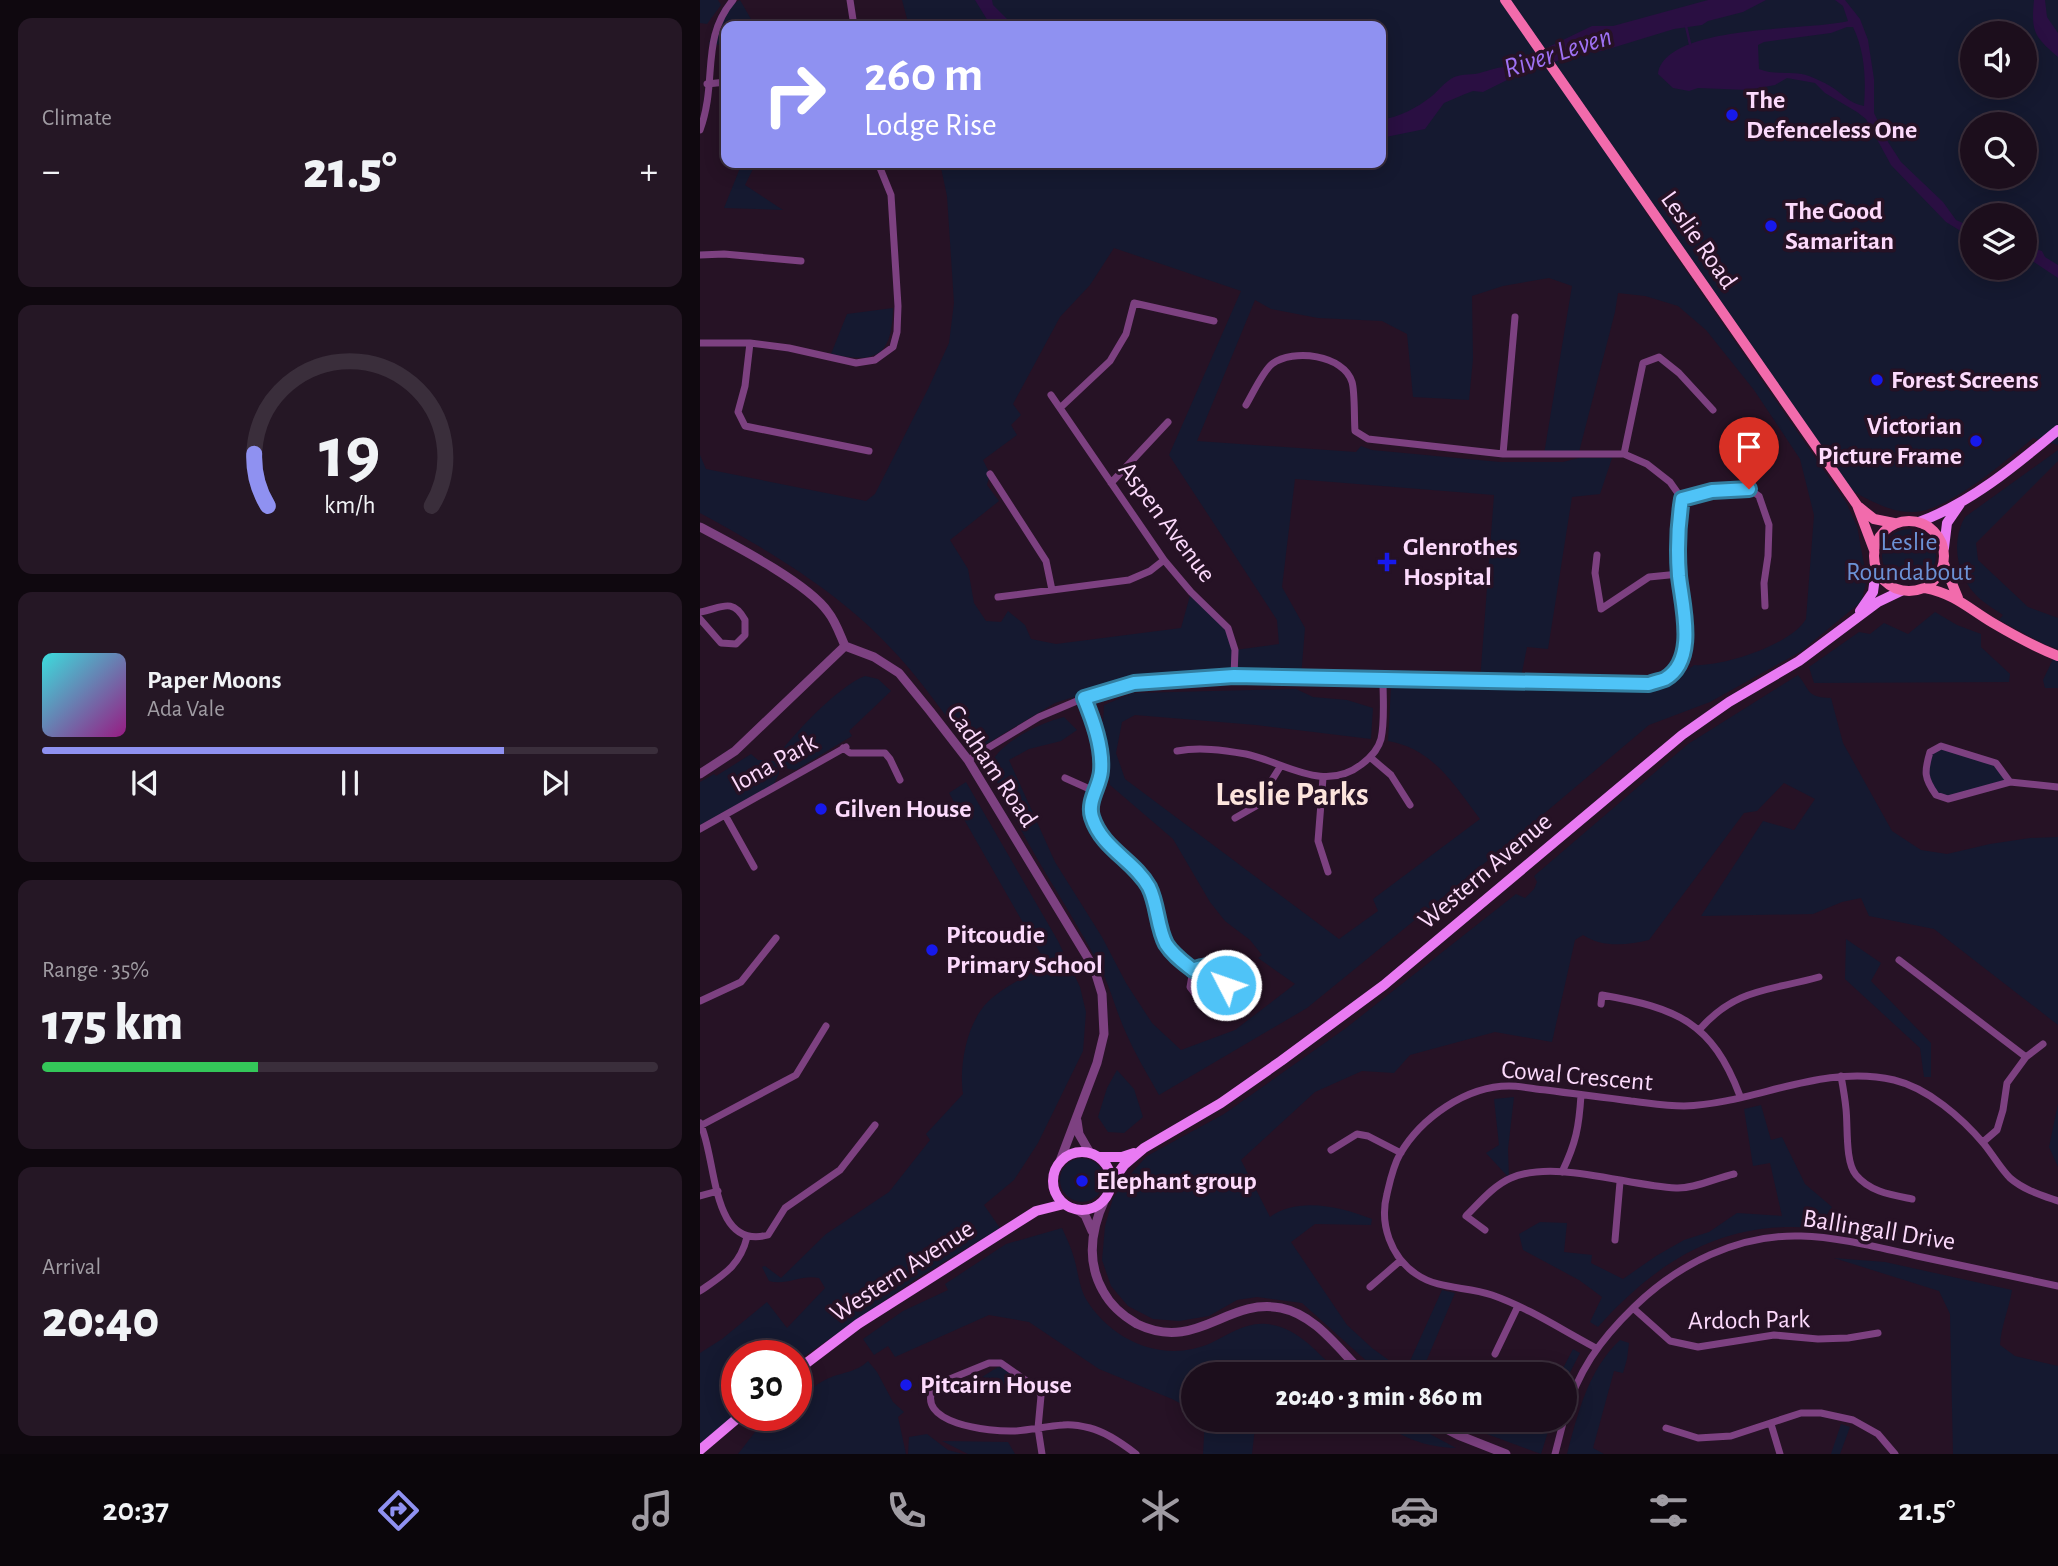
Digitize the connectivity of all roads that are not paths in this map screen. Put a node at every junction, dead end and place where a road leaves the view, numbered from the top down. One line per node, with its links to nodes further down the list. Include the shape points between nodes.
1 (733, 0): 6 (street, via 707,33)
2 (850, 0): 4 (street)
3 (1505, 0): 28 (main road, Leslie Road)
4 (853, 21)
5 (721, 83): 6 (street)
6 (707, 84): 7 (street)
7 (700, 130)
8 (880, 168): 14 (street, via 891,195 898,306 893,347 876,360 856,363)
9 (700, 255): 10 (street)
10 (801, 261)
11 (1515, 317): 22 (street)
12 (1214, 321): 17 (street, via 1134,303 1126,334 1110,361)
13 (700, 343): 14 (street)
14 (750, 343): 21 (street, via 738,412 745,426)
15 (1051, 396): 17 (street, Aspen Avenue)
16 (1246, 405): 22 (street, via 1272,364 1293,356 1325,358 1343,366 1352,382 1355,431 1368,439)
17 (1060, 408): 25 (street, Aspen Avenue)
18 (1713, 410): 23 (street, via 1659,357 1643,363)
19 (1168, 422): 25 (street)
20 (2058, 430): 27 (main road)
21 (869, 451)
22 (1503, 454): 23 (street)
23 (1624, 454): 26 (street, via 1647,464 1670,482)
24 (990, 474): 40 (street, via 1046,561)
25 (1111, 483): 35 (street, Aspen Avenue)
26 (1682, 499): 38 (street); 44 (street, via 1749,489 1759,496 1769,525)
27 (1962, 502): 29 (main road); 32 (main road, via 1947,523)
28 (1857, 505): 30 (main road, via 1874,519); 33 (main road)
29 (1919, 522): 30 (main road); 32 (main road, via 1935,532)
30 (1894, 523): 33 (main road, via 1877,539)
31 (700, 527): 48 (street, via 809,593 828,611)
32 (1944, 548): 36 (main road)
33 (1874, 550): 37 (main road)
34 (1597, 555): 38 (street, via 1601,609 1649,577)
35 (1164, 560): 40 (street, via 1129,580); 50 (street, Aspen Avenue, via 1228,628 1235,650)
36 (1944, 564): 39 (main road); 43 (main road)
37 (1876, 570): 41 (main road); 46 (main road, via 1873,592)
38 (1679, 574): 51 (street, via 1686,634 1682,659 1666,678 1655,682)
39 (1925, 588): 41 (main road); 43 (main road)
40 (1052, 590): 42 (street)
41 (1901, 591): 46 (main road, Western Avenue)
42 (998, 597)
43 (1958, 598): 49 (main road, via 2029,645)
44 (1765, 606)
45 (700, 612): 47 (street, via 734,607 745,620 745,635 736,644 726,645)
46 (1857, 617): 88 (main road, Western Avenue, via 1799,661 1682,735 1334,1023 1221,1102)
47 (700, 619)
48 (845, 646): 55 (street, Cadham Road, via 898,673); 57 (street, via 734,751)
49 (2058, 656)
50 (1234, 676): 51 (street); 52 (street, via 1134,683)
51 (1383, 680): 54 (street, via 1381,740)
52 (1084, 698): 55 (street, via 1039,717); 63 (street, via 1100,763)
53 (1177, 751): 56 (street, via 1197,747 1249,755)
54 (1371, 758): 59 (street, via 1352,772); 64 (street, via 1391,775)
55 (968, 760): 83 (street, Cadham Road, via 1090,961 1102,994 1104,1034)
56 (1280, 767): 59 (street); 66 (street, via 1256,806)
57 (700, 774)
58 (1065, 778): 63 (street)
59 (1323, 778): 69 (street, via 1318,841)
60 (900, 780): 65 (street, Iona Park, via 885,753 848,752 845,748)
61 (2010, 782): 61 (street, via 1948,799 1936,795 1926,780 1926,765 1930,752 1941,746 1996,763); 62 (street)
62 (2058, 787)
63 (1094, 791): 72 (street, via 1091,815 1102,839 1148,886 1166,942)
64 (1410, 805)
65 (725, 815): 67 (street, Iona Park); 68 (street, Iona Park)
66 (1235, 818)
67 (700, 829)
68 (754, 867)
69 (1328, 872)
70 (776, 938): 75 (street, via 741,982)
71 (1899, 960): 79 (street)
72 (1193, 970): 72 (street, via 1208,966 1222,971 1226,978 1223,994 1216,1000 1200,1000 1191,987)
73 (1819, 977): 77 (street, via 1727,1003)
74 (1603, 995): 77 (street, via 1648,1003)
75 (700, 1001)
76 (826, 1026): 84 (street, via 796,1075)
77 (1700, 1029): 82 (street, via 1730,1070)
78 (2043, 1045): 79 (street)
79 (2026, 1057): 86 (street, via 2007,1083 1997,1130)
80 (1841, 1076): 82 (street, Cowal Crescent); 86 (street, Cowal Crescent, via 1896,1080 1924,1092); 100 (street, via 1854,1174 1884,1193)
81 (1581, 1094): 82 (street, Cowal Crescent, via 1670,1106 1700,1106); 89 (street, Cowal Crescent, via 1508,1086 1480,1090 1427,1121); 92 (street, via 1574,1147)
82 (1740, 1096)
83 (1077, 1119): 90 (street, via 1079,1134); 91 (street, Cadham Road)
84 (701, 1124): 97 (street)
85 (875, 1125): 106 (street, via 840,1170 785,1208 768,1235)
86 (1983, 1142): 101 (street, Cowal Crescent, via 2010,1178)
87 (1331, 1150): 89 (street, via 1357,1135)
88 (1137, 1152): 90 (main road, via 1122,1157); 96 (main road)
89 (1401, 1153): 109 (street, Cowal Crescent, via 1384,1204 1384,1227)
90 (1094, 1155): 91 (main road, via 1074,1153); 96 (main road, via 1108,1168)
91 (1060, 1161): 95 (main road)
92 (1562, 1172): 94 (street); 105 (street, via 1535,1171 1509,1178 1466,1216)
93 (1734, 1174): 94 (street, via 1679,1188)
94 (1620, 1182): 108 (street)
95 (1052, 1183): 102 (main road); 104 (main road, Western Avenue)
96 (1111, 1183): 99 (main road)
97 (718, 1191): 98 (street); 106 (street, via 724,1215 735,1231)
98 (700, 1196)
99 (1105, 1199): 103 (main road); 107 (street)
100 (1912, 1199)
101 (2058, 1201)
102 (1064, 1204): 103 (main road); 104 (main road, Western Avenue)
103 (1078, 1210): 107 (street, via 1089,1221)
104 (1036, 1211): 118 (main road, Western Avenue, via 858,1324)
105 (1485, 1230)
106 (747, 1237): 112 (street, via 733,1267)
107 (1093, 1237): 119 (street, via 1093,1267 1102,1291 1119,1311 1140,1325 1180,1333 1209,1326 1240,1310 1267,1306 1309,1318)
108 (1615, 1240)
109 (1400, 1261): 111 (street); 113 (street, via 1437,1285 1490,1295)
110 (2058, 1286): 114 (street, Ballingall Drive, via 1844,1241 1788,1236 1747,1242 1712,1254 1679,1270)
111 (1370, 1287)
112 (700, 1291)
113 (1518, 1307): 116 (street); 117 (street)
114 (1633, 1308): 115 (street, Ardoch Park, via 1670,1341 1698,1348 1774,1335 1818,1339); 116 (street, Ballingall Drive)
115 (1878, 1333)
116 (1597, 1348): 120 (street, Ballingall Drive)
117 (1495, 1353)
118 (812, 1359)
119 (1351, 1362)
120 (1577, 1382)
121 (1771, 1424): 122 (street, via 1731,1436 1698,1438); 132 (street); 133 (street, via 1801,1413 1853,1420 1878,1434)
122 (1667, 1428)
123 (1038, 1429): 123 (street, via 1013,1431 949,1422 933,1409 930,1393 935,1385 989,1363 1000,1363 1038,1389); 128 (street); 129 (street, via 1065,1424 1092,1428)
124 (722, 1431): 127 (main road)
125 (1452, 1432): 130 (street)
126 (1561, 1432): 131 (street, Ballingall Drive)
127 (700, 1450)
128 (1042, 1454)
129 (1136, 1454)
130 (1506, 1454)
131 (1555, 1454)
132 (1780, 1454)
133 (1895, 1454)

